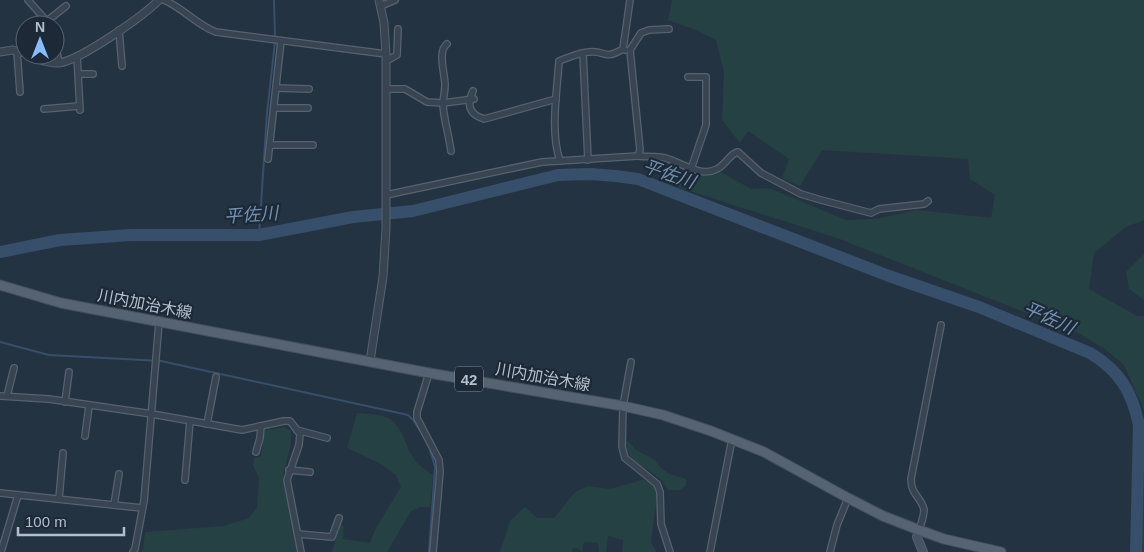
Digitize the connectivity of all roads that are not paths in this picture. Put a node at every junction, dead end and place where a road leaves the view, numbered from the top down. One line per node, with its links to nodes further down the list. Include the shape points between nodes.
1 (28, 0): 8 (street)
2 (159, 0): 12 (street)
3 (164, 0): 13 (street, via 176,5 207,29)
4 (395, 0): 6 (street)
5 (630, 0): 15 (street)
6 (380, 3): 21 (street)
7 (66, 6): 9 (street)
8 (42, 15)
9 (57, 15)
10 (398, 28): 21 (street, via 397,55)
11 (669, 29): 16 (street, via 641,33)
12 (119, 30): 20 (street); 24 (street)
13 (277, 41): 21 (street); 28 (street)
14 (447, 44): 35 (street, via 443,48 442,60 446,88)
15 (623, 49): 16 (street); 19 (street, via 614,55)
16 (630, 50): 42 (street)
17 (15, 51): 18 (street)
18 (0, 52)
19 (582, 54): 33 (street, via 559,61); 44 (street)
20 (77, 56): 22 (street); 25 (street)
21 (386, 57): 30 (street)
22 (65, 62)
23 (18, 65): 32 (street)
24 (122, 66)
25 (79, 74): 26 (street); 38 (street, via 80,108)
26 (93, 74)
27 (688, 77): 46 (street, via 706,77 707,92 706,125)
28 (276, 88): 29 (street); 36 (street)
29 (309, 89)
30 (387, 89): 35 (street, via 405,89 427,102); 47 (street)
31 (473, 91): 34 (street)
32 (20, 92)
33 (556, 99): 34 (street, via 484,119 475,116); 45 (street)
34 (471, 100): 35 (street)
35 (443, 103): 41 (street)
36 (274, 108): 37 (street); 40 (street)
37 (308, 108)
38 (44, 109)
39 (313, 144): 40 (street)
40 (270, 145): 43 (street)
41 (451, 151)
42 (638, 156): 44 (street); 46 (street, via 665,158)
43 (268, 159)
44 (588, 160): 45 (street)
45 (560, 161): 47 (street, via 542,162)
46 (691, 169): 48 (street, via 718,169 738,152 761,173 801,194 871,213)
47 (387, 197): 52 (street, via 383,278)
48 (928, 201)
49 (0, 285): 50 (main road, 川内加治木線 / 42, via 61,303)
50 (159, 322): 52 (main road, 川内加治木線 / 42); 63 (street)
51 (941, 325): 84 (street, via 911,480 911,488 924,511)
52 (370, 361): 56 (main road, 川内加治木線 / 42)
53 (631, 362): 62 (street)
54 (14, 368): 59 (street)
55 (69, 372): 60 (street)
56 (429, 373): 62 (main road, 川内加治木線 / 42); 89 (street, via 417,418 439,460)
57 (216, 377): 65 (street)
58 (0, 396): 59 (street)
59 (7, 396): 60 (street)
60 (65, 402): 61 (street)
61 (89, 406): 63 (street); 68 (street)
62 (624, 406): 70 (main road, 川内加治木線 / 42, via 688,422); 90 (street, via 622,447 625,458 657,484 661,524)
63 (152, 414): 64 (street); 82 (street)
64 (190, 421): 65 (street); 76 (street)
65 (207, 424): 66 (street, via 242,430)
66 (261, 426): 67 (street, via 290,421); 71 (street)
67 (297, 430): 69 (street); 73 (street, via 300,434 298,445)
68 (85, 436)
69 (327, 438)
70 (732, 439): 79 (main road, 川内加治木線 / 42, via 764,452); 91 (street)
71 (256, 452)
72 (63, 453): 80 (street)
73 (289, 470): 74 (street); 85 (street, via 287,480)
74 (310, 472)
75 (119, 474): 81 (street)
76 (185, 480)
77 (0, 493): 78 (street)
78 (18, 495): 80 (street); 86 (street)
79 (848, 498): 84 (main road, 川内加治木線 / 42); 92 (street)
80 (59, 499): 81 (street)
81 (114, 505): 82 (street)
82 (142, 508): 87 (street)
83 (339, 518): 85 (street, via 332,537)
84 (919, 530): 93 (main road, via 917,537); 94 (main road, 川内加治木線 / 42)
85 (298, 534): 88 (street)
86 (1, 552)
87 (133, 552)
88 (301, 552)
89 (434, 552)
90 (670, 552)
91 (710, 552)
92 (830, 552)
93 (923, 552)
94 (1001, 552)

